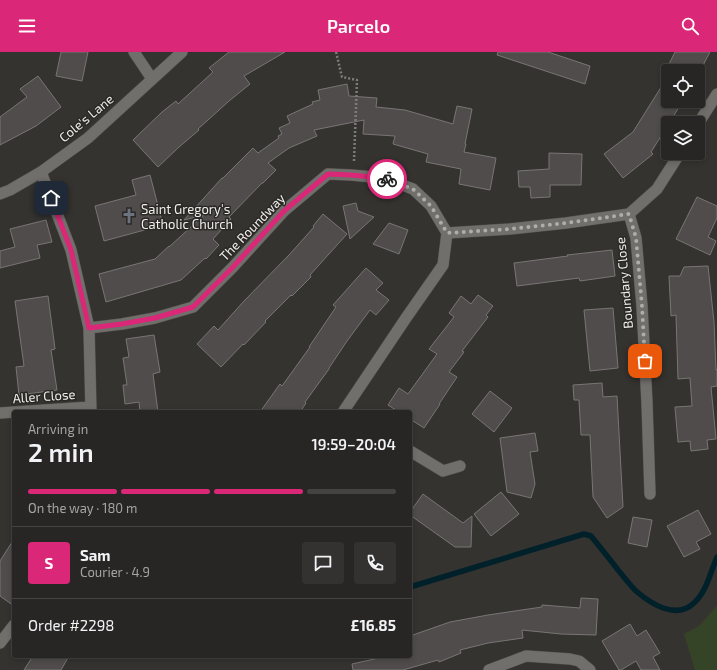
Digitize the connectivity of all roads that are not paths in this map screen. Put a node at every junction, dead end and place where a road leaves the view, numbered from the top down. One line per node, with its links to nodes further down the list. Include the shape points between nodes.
1 (134, 52): 3 (street)
2 (182, 52): 3 (street, Cole's Lane)
3 (152, 79): 7 (street, Cole's Lane, via 88,138)
4 (717, 94): 5 (street)
5 (703, 116)
6 (676, 160): 9 (street, via 657,189)
7 (41, 172): 8 (street, Cole's Lane); 11 (street, via 71,250)
8 (0, 194)
9 (629, 214): 10 (street, via 510,229); 19 (street, Boundary Close, via 636,238 642,306)
10 (447, 233): 11 (street, The Roundway, via 431,206 413,189 384,178 328,174 284,211 193,307 149,319); 14 (street, via 443,265)
11 (89, 328): 12 (street)
12 (90, 409): 13 (street, Aller Close)
13 (68, 410)
14 (347, 410)
15 (12, 412): 16 (street, Aller Close)
16 (0, 413)
17 (412, 451): 18 (street, via 443,471)
18 (460, 466)
19 (650, 494)
20 (12, 628): 21 (street)
21 (0, 643)
22 (488, 670): 23 (street, via 526,656 580,661)
23 (590, 670)

